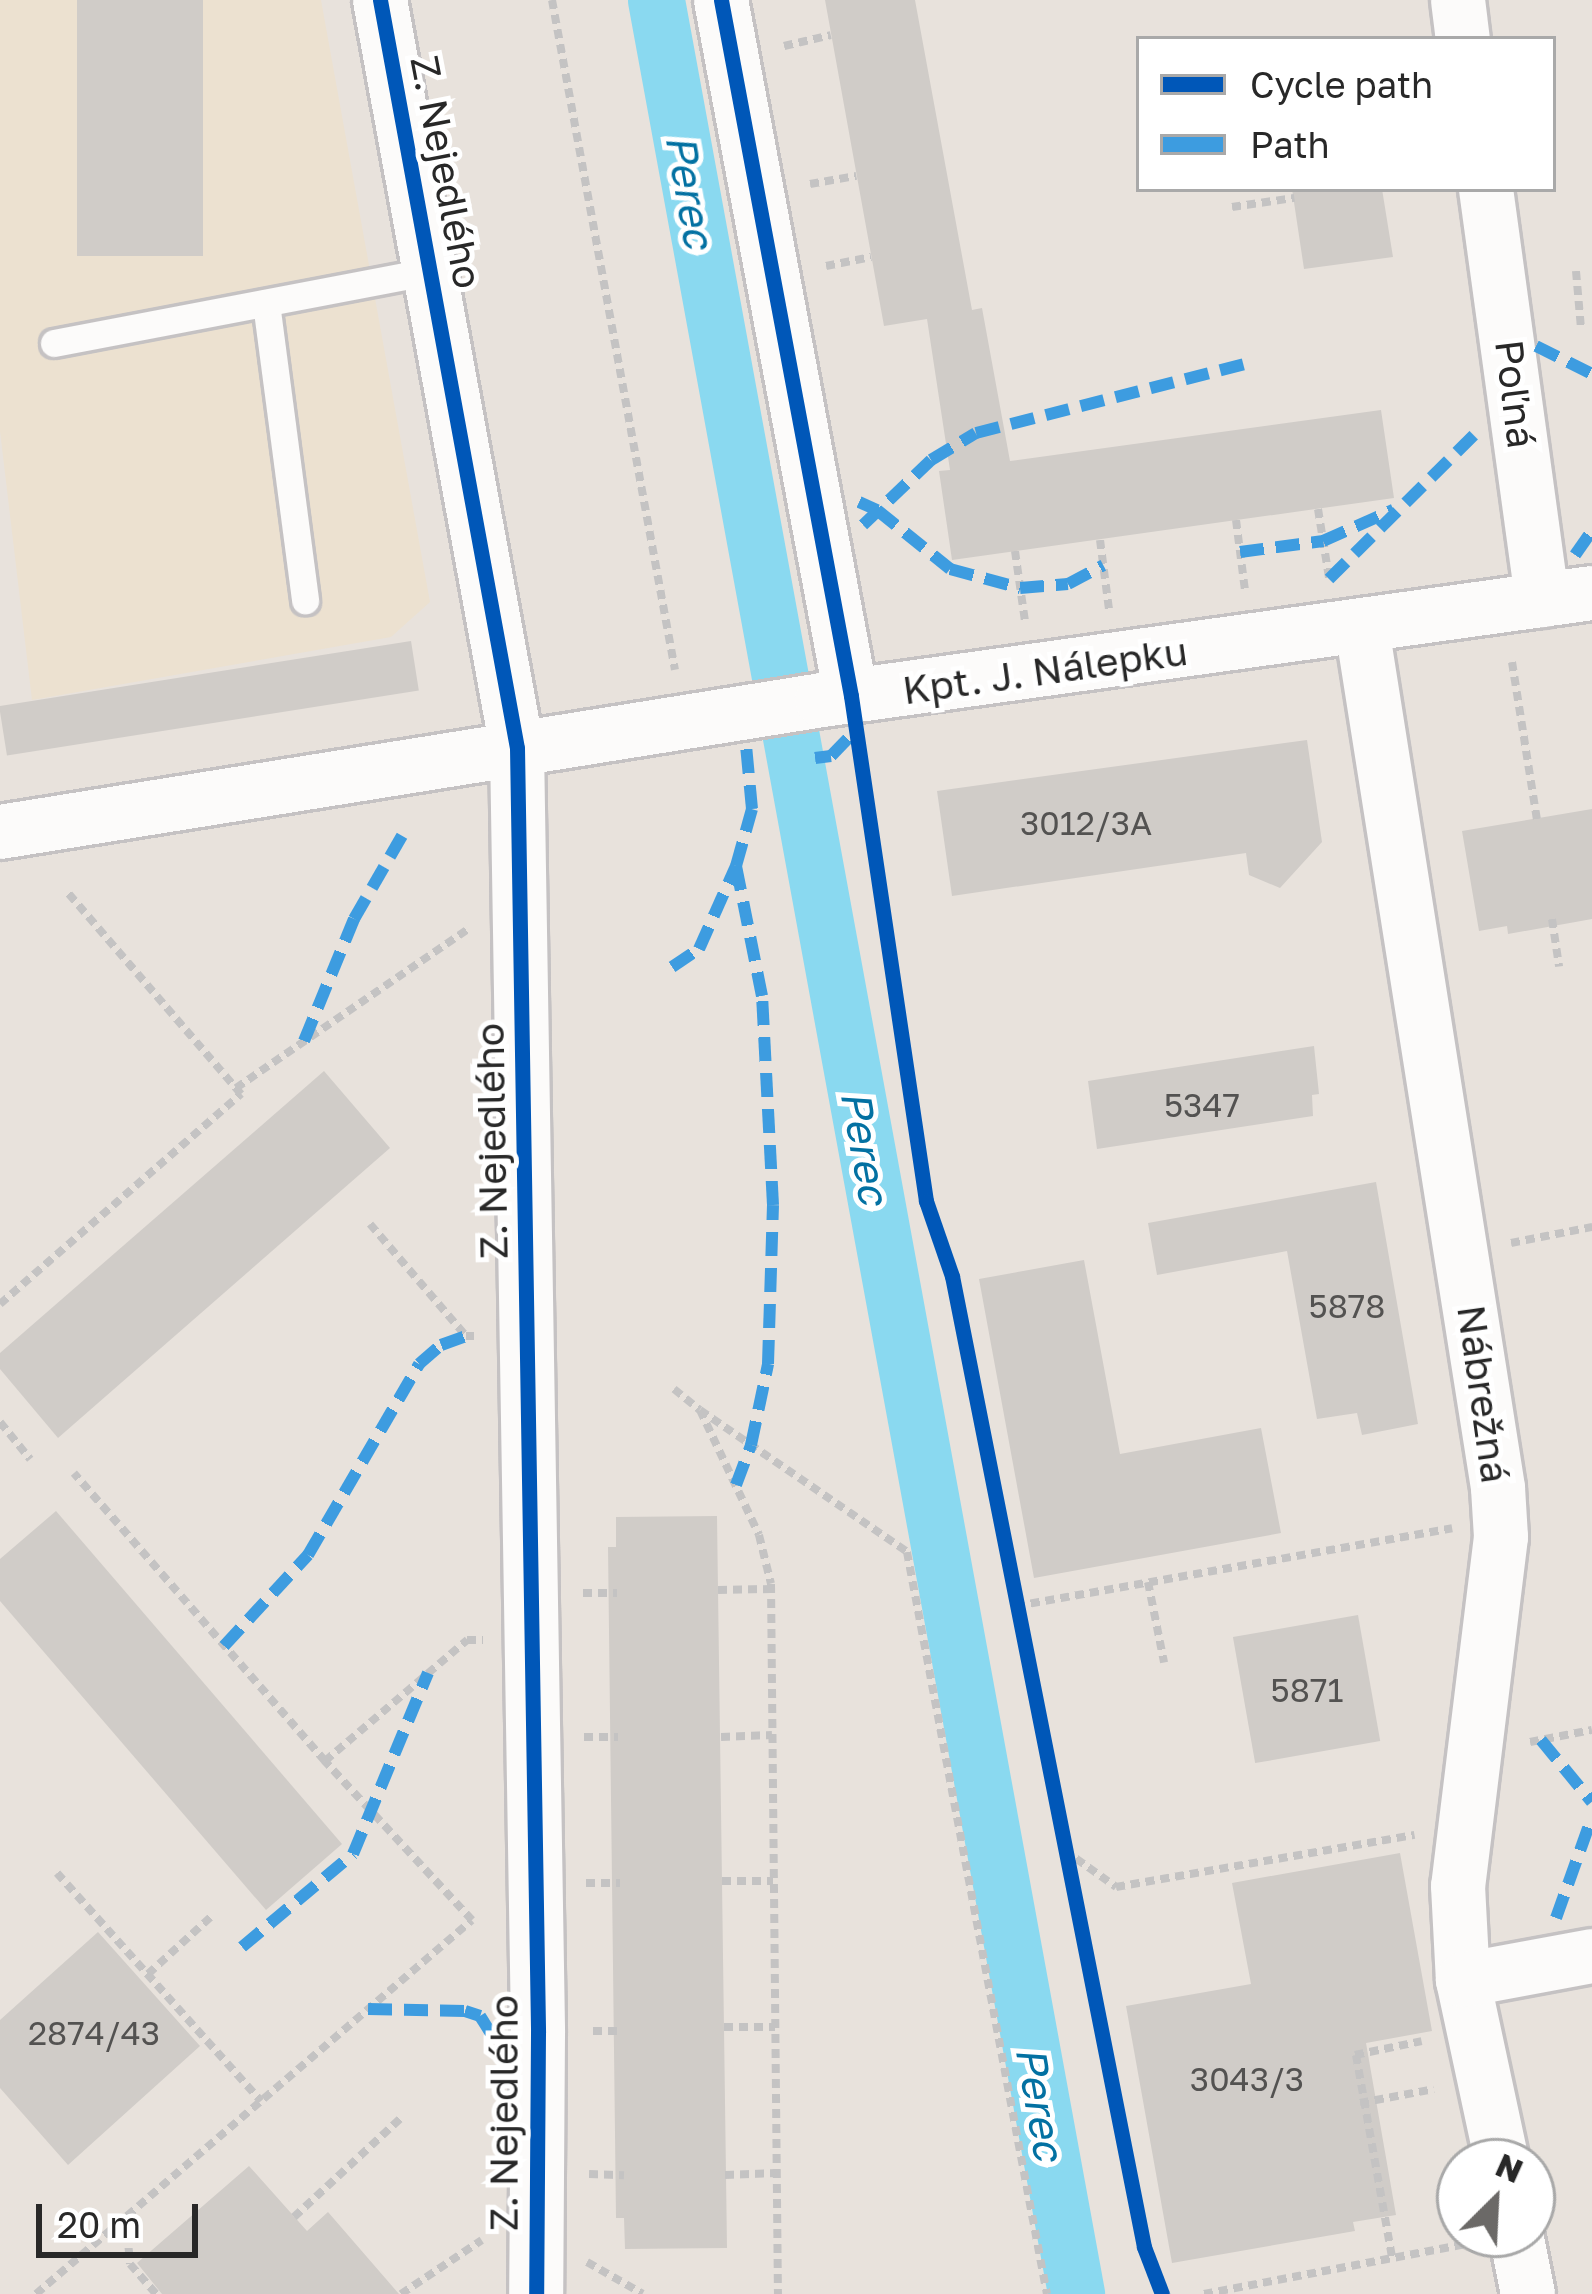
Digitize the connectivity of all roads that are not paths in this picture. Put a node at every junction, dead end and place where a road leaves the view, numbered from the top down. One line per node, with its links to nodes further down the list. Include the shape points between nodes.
1 (380, 0): 6 (street, Z. Nejedlého)
2 (721, 0): 12 (street)
3 (1457, 0): 4 (street)
4 (1463, 36)
5 (1486, 192): 9 (street, Poľná, via 1506,329)
6 (432, 271): 7 (lane); 13 (street, Z. Nejedlého)
7 (266, 303): 8 (lane); 10 (lane)
8 (54, 343)
9 (1567, 597): 11 (street, Kpt. J. Nálepku)
10 (305, 599)
11 (1346, 610): 12 (street, Kpt. J. Nálepku); 16 (street, Nábrežná, via 1492,1438 1501,1538 1458,1886)
12 (836, 698): 13 (street, Kpt. J. Nálepku)
13 (517, 748): 14 (street, Kpt. J. Nálepku); 19 (street, Z. Nejedlého)
14 (0, 832)
15 (1592, 1956): 16 (street)
16 (1463, 1980): 17 (street, Nábrežná)
17 (1497, 2138)
18 (1509, 2258): 20 (street)
19 (536, 2294)
20 (1528, 2294)

